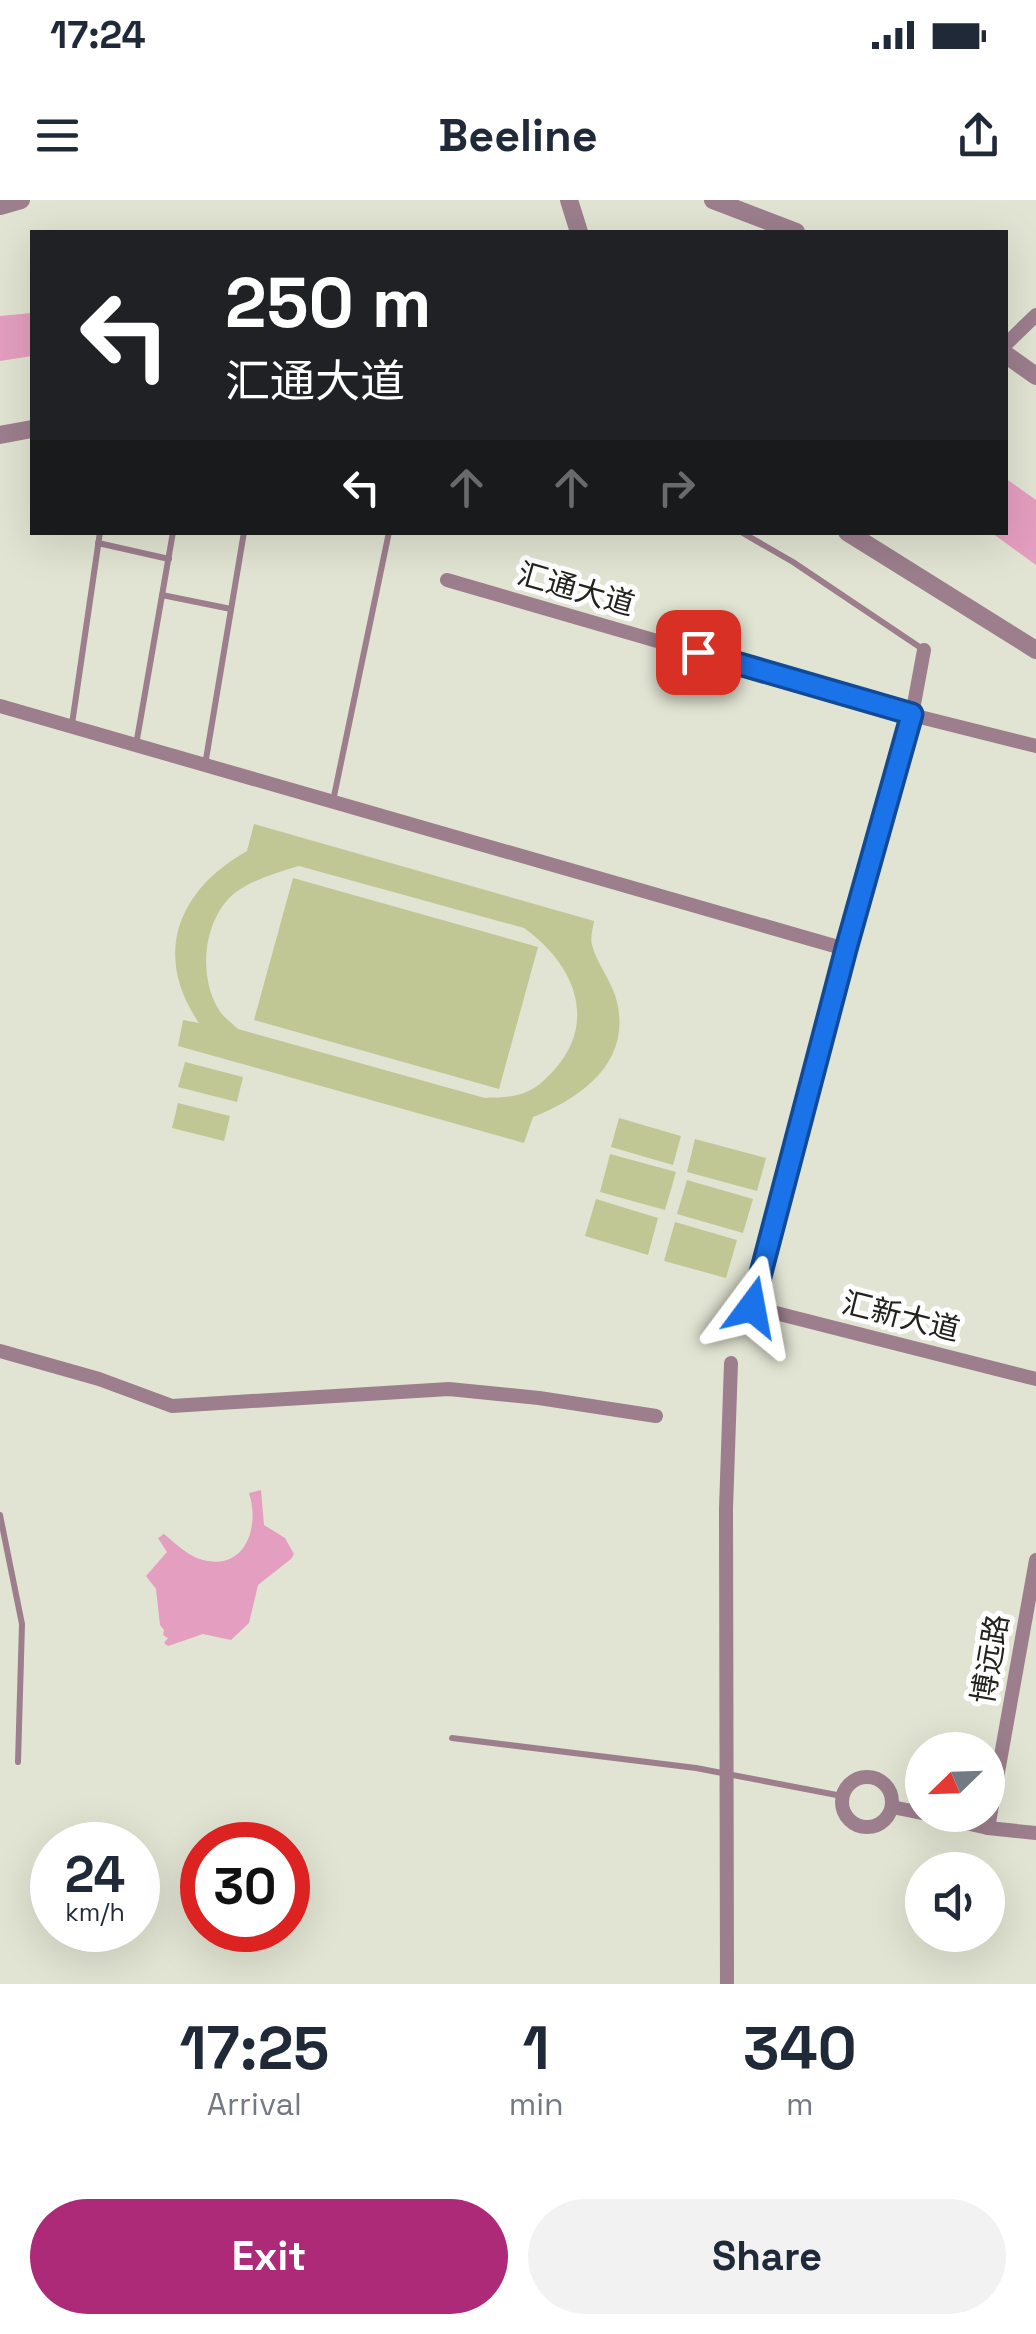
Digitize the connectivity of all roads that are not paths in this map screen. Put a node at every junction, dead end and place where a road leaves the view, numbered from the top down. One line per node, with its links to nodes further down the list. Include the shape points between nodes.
1 (21, 200): 4 (street)
2 (569, 200): 5 (street)
3 (713, 200): 6 (street)
4 (0, 206)
5 (578, 230)
6 (791, 230)
7 (1036, 315): 8 (street)
8 (1008, 342)
9 (1008, 356): 10 (street)
10 (1036, 376)
11 (30, 429): 12 (street)
12 (0, 436)
13 (99, 535): 19 (lane)
14 (173, 535): 20 (lane)
15 (244, 535): 23 (lane)
16 (388, 535): 32 (lane)
17 (746, 535): 24 (lane)
18 (852, 535): 25 (street)
19 (98, 543): 20 (lane); 28 (lane)
20 (169, 559): 22 (lane)
21 (448, 580): 27 (street, 汇通大道)
22 (162, 595): 23 (lane); 30 (lane)
23 (231, 610): 31 (lane)
24 (924, 650): 27 (street)
25 (1036, 650)
26 (0, 706): 28 (street)
27 (912, 714): 29 (street, 汇通大道); 33 (street)
28 (72, 725): 30 (street)
29 (1035, 744)
30 (136, 746): 31 (street)
31 (204, 766): 32 (street)
32 (333, 802): 33 (street)
33 (846, 949): 36 (street, 汇新大道, via 752,1307)
34 (0, 1351): 37 (street, via 172,1406 449,1389)
35 (732, 1363): 43 (street)
36 (1036, 1379)
37 (656, 1416)
38 (0, 1515): 42 (lane, via 22,1624)
39 (1036, 1560): 40 (street, 博远路)
40 (1005, 1733)
41 (452, 1738): 43 (lane)
42 (18, 1762)
43 (725, 1776): 44 (lane); 49 (street)
44 (842, 1796): 45 (street, via 856,1779 872,1777 888,1788); 45 (street, via 845,1815 862,1828 881,1824)
45 (892, 1807): 46 (street)
46 (905, 1810)
47 (1005, 1830): 48 (street)
48 (1036, 1833)
49 (727, 1984)

